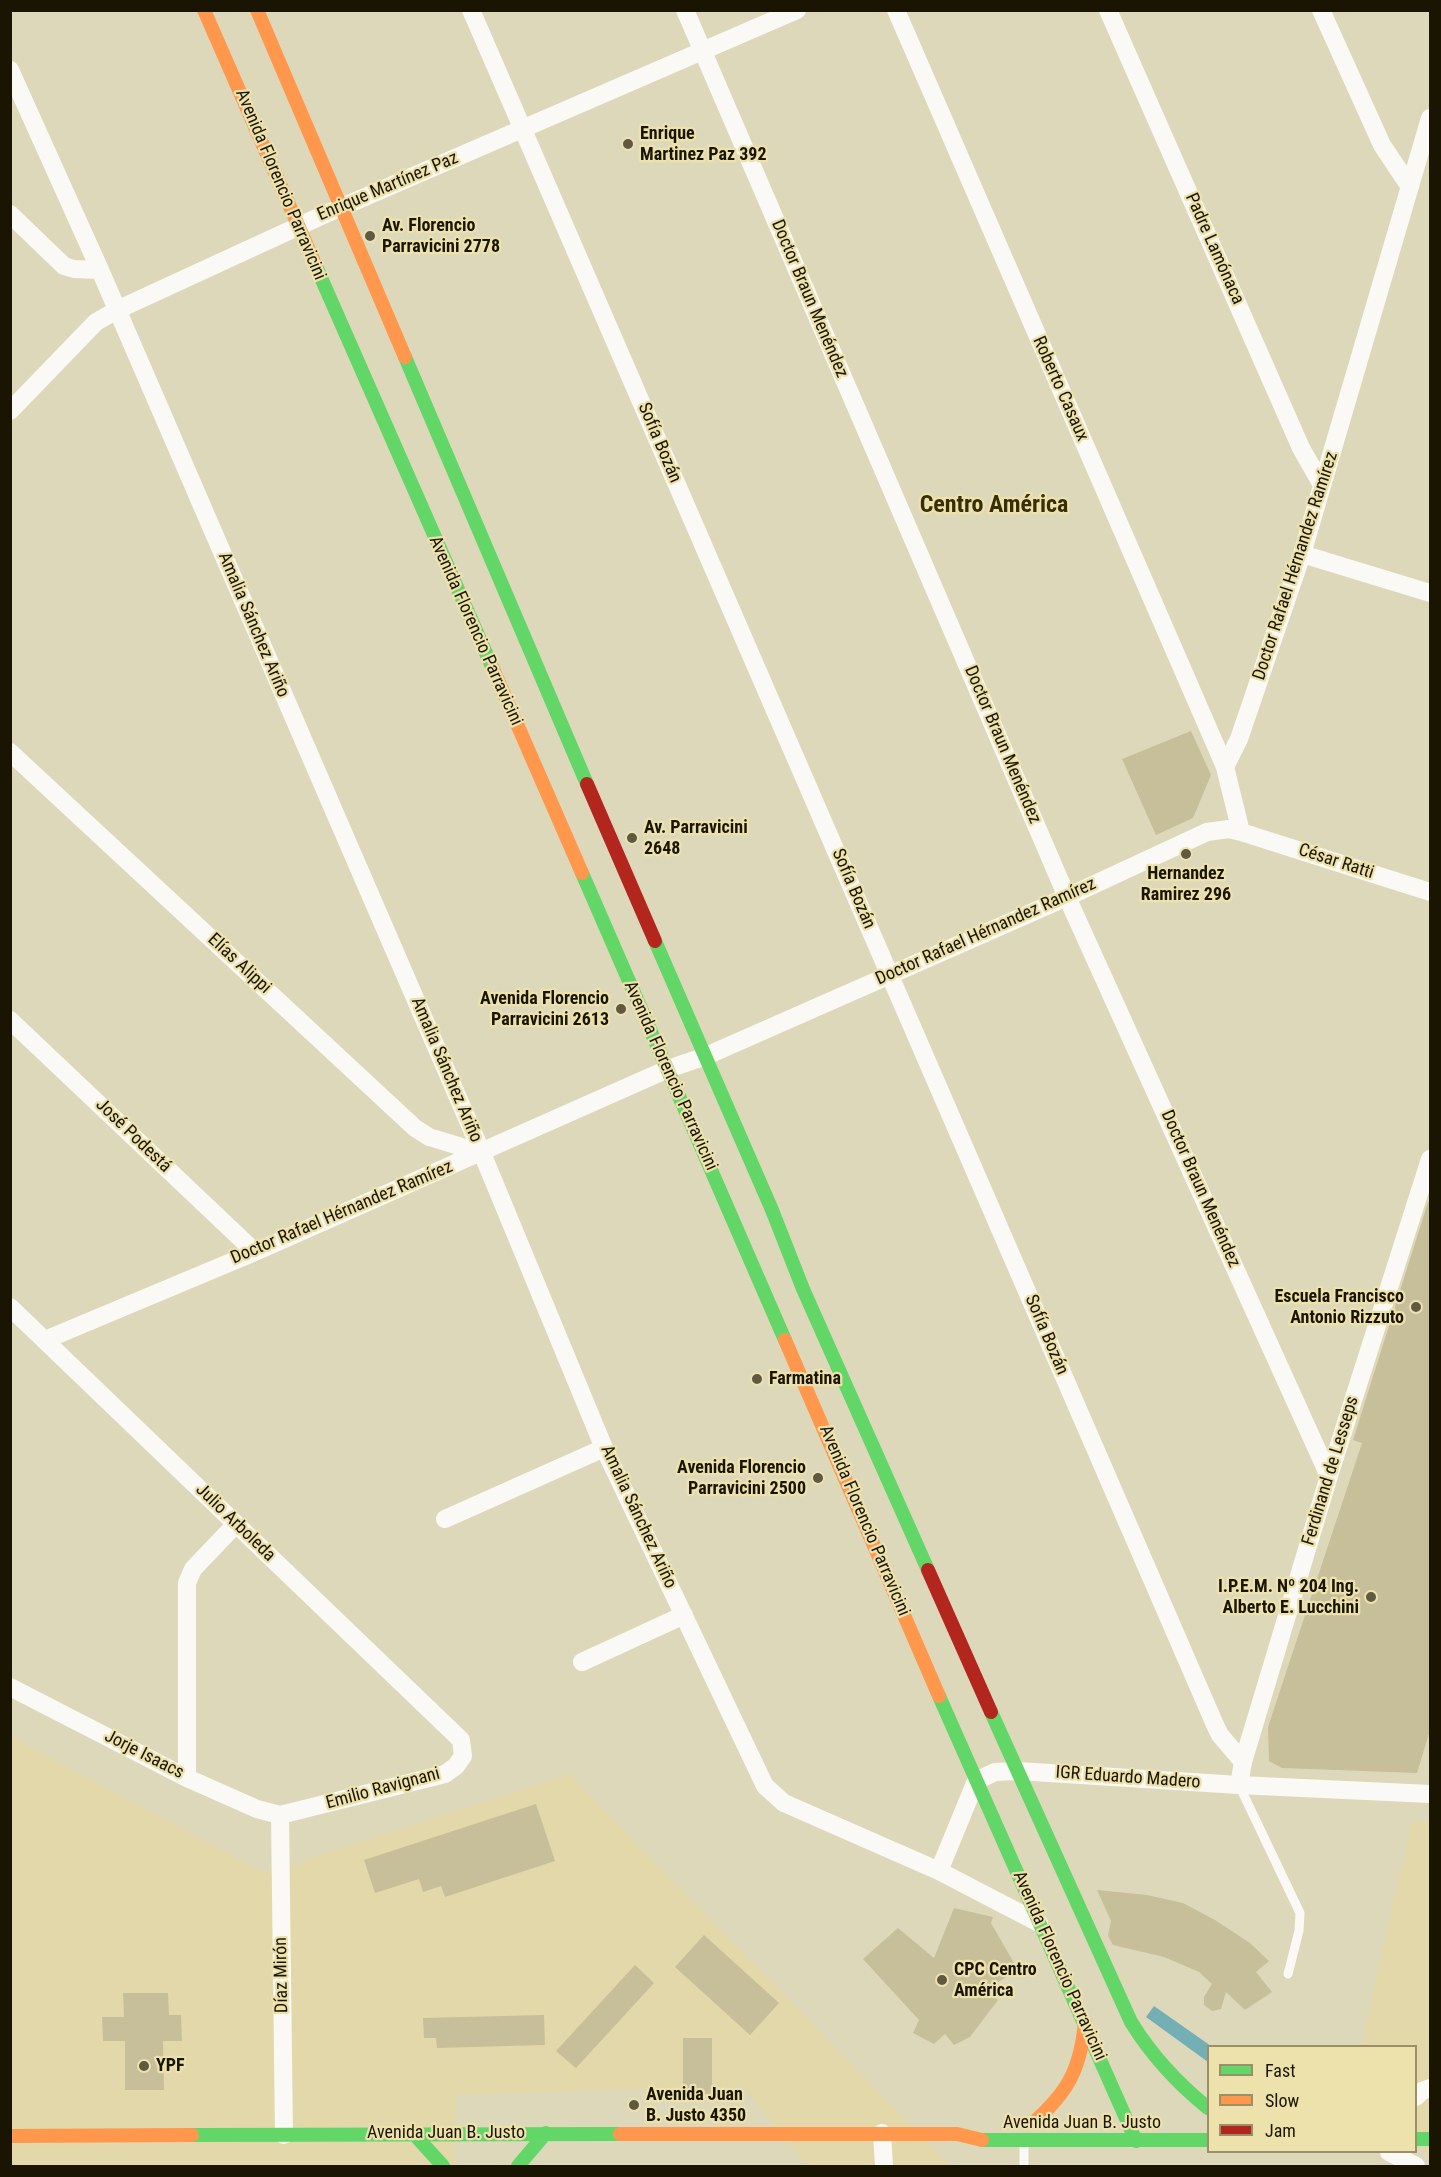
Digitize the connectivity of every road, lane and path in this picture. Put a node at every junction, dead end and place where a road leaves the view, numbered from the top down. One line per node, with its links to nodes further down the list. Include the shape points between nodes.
1 (204, 10): 16 (main road, Avenida Florencio Parravicini)
2 (257, 10): 14 (main road, Avenida Florencio Parravicini)
3 (471, 10): 12 (street, Sofía Bozán)
4 (685, 10): 9 (street, Doctor Braun Menéndez)
5 (797, 10): 9 (street, Enrique Martínez Paz)
6 (896, 10): 24 (street, Roberto Casaux)
7 (1108, 10): 20 (street, Padre Lamónaca, via 1301,448)
8 (1321, 10): 13 (street, via 1382,145)
9 (703, 52): 12 (street, Enrique Martínez Paz); 27 (street, Doctor Braun Menéndez)
10 (10, 70): 17 (street, Amalia Sánchez Ariño)
11 (1431, 118): 13 (street, Doctor Rafael Hérnandez Ramírez)
12 (523, 129): 14 (street, Enrique Martínez Paz); 28 (street, Sofía Bozán)
13 (1410, 187): 20 (street, Doctor Rafael Hérnandez Ramírez)
14 (342, 207): 16 (street, Enrique Martínez Paz); 30 (main road, Avenida Florencio Parravicini)
15 (10, 214): 17 (street, via 64,266)
16 (297, 227): 18 (street, Enrique Martínez Paz); 31 (main road, Avenida Florencio Parravicini)
17 (100, 270): 18 (street, Amalia Sánchez Ariño)
18 (117, 310): 19 (street, Enrique Martínez Paz, via 96,322); 32 (street, Amalia Sánchez Ariño)
19 (10, 411)
20 (1322, 485): 21 (street, Doctor Rafael Hérnandez Ramírez)
21 (1302, 555): 22 (street); 24 (street, Doctor Rafael Hérnandez Ramírez, via 1239,739)
22 (1431, 593)
23 (10, 752): 32 (street, Elías Alippi, via 415,1128 429,1137)
24 (1225, 767): 25 (street)
25 (1241, 832): 26 (street, César Ratti); 27 (street, Doctor Rafael Hérnandez Ramírez, via 1207,832)
26 (1431, 892)
27 (1067, 897): 28 (street, Doctor Rafael Hérnandez Ramírez); 38 (street, Doctor Braun Menéndez)
28 (890, 974): 30 (street, Doctor Rafael Hérnandez Ramírez); 45 (street, Sofía Bozán, via 1216,1727)
29 (10, 1020): 34 (street, José Podestá)
30 (706, 1056): 31 (street, Doctor Rafael Hérnandez Ramírez); 46 (main road, Avenida Florencio Parravicini, via 807,1299)
31 (668, 1069): 32 (street, Doctor Rafael Hérnandez Ramírez); 48 (main road, Avenida Florencio Parravicini)
32 (482, 1152): 34 (street, Doctor Rafael Hérnandez Ramírez); 37 (street, Amalia Sánchez Ariño)
33 (1431, 1159): 38 (street, Ferdinand de Lesseps)
34 (255, 1252): 36 (street, Doctor Rafael Hérnandez Ramírez)
35 (10, 1307): 36 (street, Julio Arboleda)
36 (45, 1340): 40 (street, Julio Arboleda)
37 (604, 1448): 39 (street); 41 (street, Amalia Sánchez Ariño)
38 (1329, 1476): 45 (street, Ferdinand de Lesseps)
39 (445, 1520)
40 (236, 1524): 44 (street, Julio Arboleda); 47 (street, via 193,1569 187,1583)
41 (684, 1615): 42 (street); 52 (street, Amalia Sánchez Ariño, via 765,1786 775,1797)
42 (582, 1662)
43 (10, 1687): 47 (street, Jorje Isaacs)
44 (460, 1740): 51 (street, Emilio Ravignani, via 463,1756 445,1774)
45 (1243, 1762): 49 (street, Ferdinand de Lesseps)
46 (1018, 1771): 48 (street, IGR Eduardo Madero, via 995,1772); 49 (street, IGR Eduardo Madero); 58 (main road, Avenida Florencio Parravicini, via 1133,2027 1162,2067)
47 (187, 1778): 51 (street, Jorje Isaacs)
48 (976, 1780): 52 (street); 53 (main road, Avenida Florencio Parravicini)
49 (1239, 1785): 50 (street, IGR Eduardo Madero); 54 (lane, via 1300,1913)
50 (1431, 1794)
51 (280, 1815): 65 (street, Díaz Mirón)
52 (939, 1871): 53 (street, Amalia Sánchez Ariño)
53 (1039, 1923): 55 (main road, Avenida Florencio Parravicini)
54 (1288, 1974)
55 (1085, 2022): 59 (main road, Avenida Juan B. Justo, via 1075,2074 1052,2107 1029,2123); 69 (main road, Avenida Florencio Parravicini)
56 (1431, 2088): 57 (street)
57 (1417, 2096)
58 (1207, 2106)
59 (1057, 2123)
60 (984, 2124): 64 (main road, Avenida Juan B. Justo)
61 (413, 2133): 62 (main road, Avenida Juan B. Justo); 65 (main road, Avenida Juan B. Justo); 71 (main road)
62 (546, 2133): 63 (main road, Avenida Juan B. Justo); 72 (main road)
63 (882, 2133): 64 (main road, Avenida Juan B. Justo); 73 (street)
64 (957, 2134): 68 (main road, Avenida Juan B. Justo, via 985,2141)
65 (284, 2135): 66 (main road, Avenida Juan B. Justo)
66 (10, 2136)
67 (1207, 2140): 69 (main road, Avenida Juan B. Justo)
68 (1024, 2141): 69 (main road, Avenida Juan B. Justo); 74 (lane)
69 (1136, 2141)
70 (1393, 2153): 75 (street)
71 (442, 2166)
72 (518, 2166)
73 (884, 2166)
74 (1024, 2166)
75 (1416, 2166)

